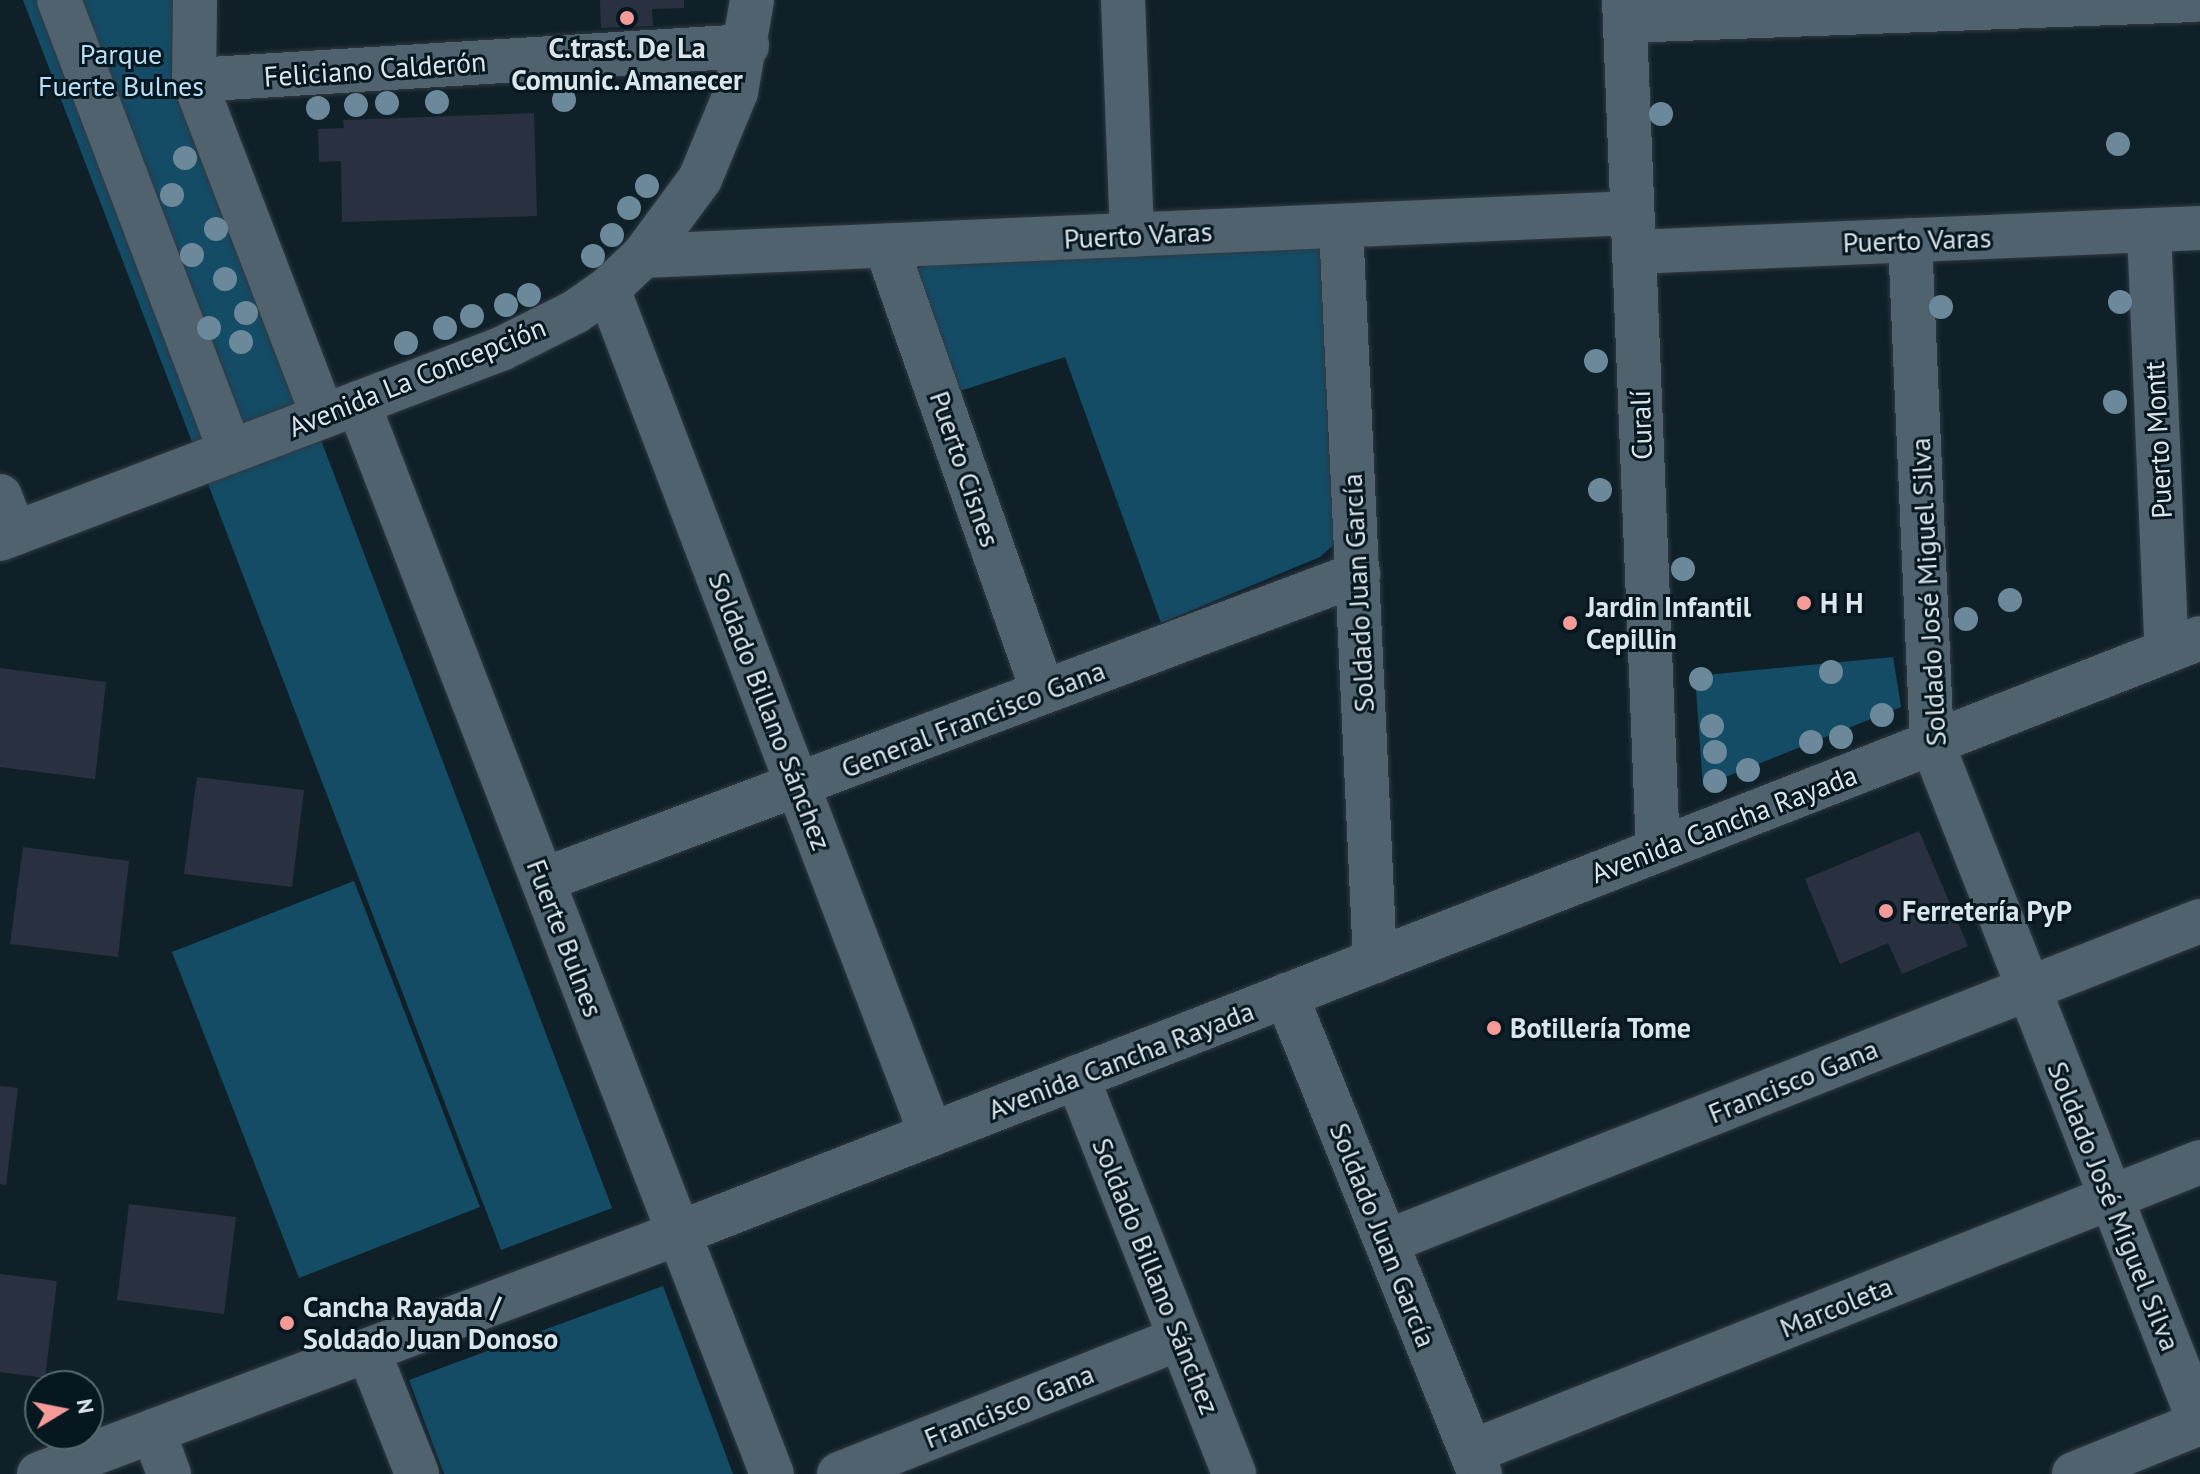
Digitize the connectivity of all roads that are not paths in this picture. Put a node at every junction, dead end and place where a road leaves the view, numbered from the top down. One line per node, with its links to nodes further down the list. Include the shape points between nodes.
1 (59, 0): 19 (street)
2 (195, 0): 8 (street)
3 (752, 0): 7 (street, Avenida La Concepción)
4 (1123, 0): 13 (street)
5 (2195, 0): 6 (street)
6 (1624, 10): 12 (street, Curalí)
7 (747, 46): 8 (street, Feliciano Calderón); 16 (street, Avenida La Concepción, via 731,107 700,179)
8 (194, 80): 18 (street, Fuerte Bulnes)
9 (1341, 226): 12 (street, Puerto Varas); 13 (street, Puerto Varas); 21 (street, Soldado Juan García)
10 (2200, 228): 11 (street, Puerto Varas)
11 (2149, 230): 14 (street, Puerto Varas); 22 (street, Puerto Montt)
12 (1633, 232): 14 (street, Puerto Varas); 26 (street, Curalí)
13 (1132, 235): 15 (street, Puerto Varas)
14 (1910, 240): 24 (street, Soldado José Miguel Silva)
15 (886, 246): 16 (street, Puerto Varas); 23 (street, Puerto Cisnes)
16 (643, 256): 17 (street, Avenida La Concepción)
17 (608, 289): 18 (street, Avenida La Concepción, via 501,349); 25 (street, Soldado Billano Sánchez)
18 (340, 409): 19 (street, Avenida La Concepción); 27 (street, Fuerte Bulnes)
19 (230, 451): 20 (street, Avenida La Concepción)
20 (5, 523)
21 (1358, 574): 23 (street, General Francisco Gana); 29 (street, Soldado Juan García)
22 (2184, 644): 24 (street, Avenida Cancha Rayada)
23 (1043, 692): 25 (street, General Francisco Gana)
24 (1932, 743): 26 (street, Avenida Cancha Rayada); 30 (street, Soldado José Miguel Silva)
25 (798, 784): 27 (street, General Francisco Gana); 33 (street, Soldado Billano Sánchez)
26 (1658, 850): 29 (street, Avenida Cancha Rayada)
27 (543, 880): 36 (street, Fuerte Bulnes)
28 (2200, 921): 30 (street, Francisco Gana)
29 (1375, 961): 31 (street, Avenida Cancha Rayada)
30 (2028, 988): 35 (street, Soldado José Miguel Silva); 37 (street, Francisco Gana)
31 (1286, 995): 32 (street, Avenida Cancha Rayada); 37 (street, Soldado Juan García)
32 (1077, 1077): 33 (street, Avenida Cancha Rayada); 38 (street, Soldado Billano Sánchez)
33 (931, 1134): 36 (street, Avenida Cancha Rayada)
34 (2200, 1162): 35 (street, Marcoleta)
35 (2111, 1198): 40 (street, Soldado José Miguel Silva); 42 (street, Marcoleta)
36 (679, 1233): 39 (street, Avenida Cancha Rayada); 46 (street, Fuerte Bulnes)
37 (1386, 1242): 42 (street, Soldado Juan García)
38 (1180, 1338): 47 (street, Francisco Gana); 48 (street, Soldado Billano Sánchez)
39 (368, 1350): 41 (street, Avenida Cancha Rayada); 45 (street)
40 (2200, 1423): 49 (street)
41 (153, 1431): 43 (street, Avenida Cancha Rayada); 44 (street)
42 (1475, 1463)
43 (39, 1474)
44 (169, 1474)
45 (417, 1474)
46 (772, 1474)
47 (839, 1474)
48 (1234, 1474)
49 (2074, 1474)

